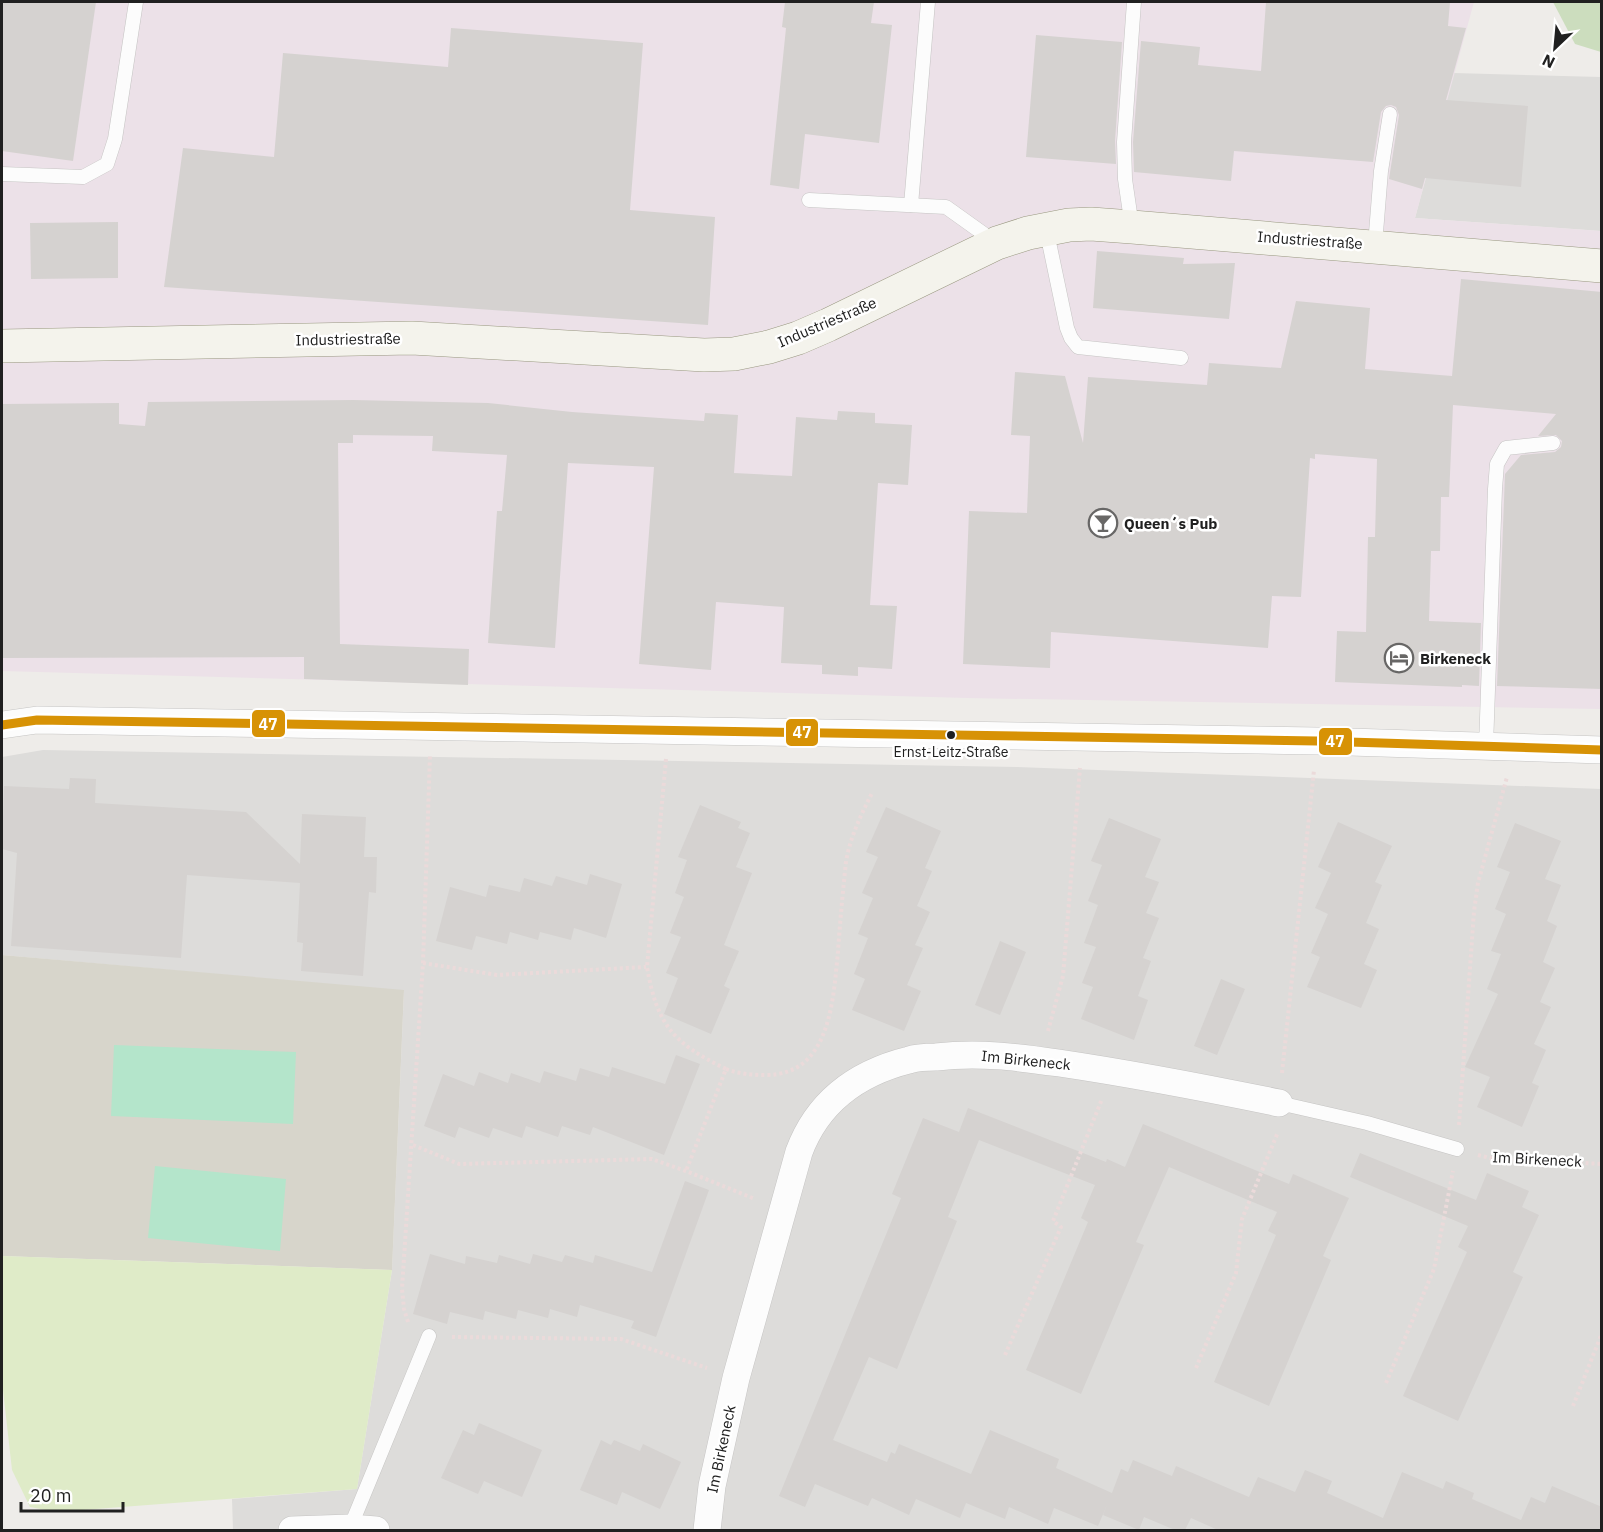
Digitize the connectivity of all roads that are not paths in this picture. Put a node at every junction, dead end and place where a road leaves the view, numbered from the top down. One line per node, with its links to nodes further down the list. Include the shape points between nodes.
1 (136, 2): 5 (lane, via 115,139 107,164 83,177)
2 (928, 2): 7 (lane)
3 (1134, 2): 8 (lane, via 1124,142)
4 (1390, 114): 11 (lane)
5 (2, 174)
6 (809, 200): 7 (lane)
7 (911, 205): 10 (lane, via 946,207)
8 (1132, 227): 9 (street, Industriestraße, via 1091,224); 11 (street, Industriestraße)
9 (1046, 228): 10 (street, Industriestraße); 14 (lane, via 1067,328 1078,347)
10 (997, 243): 13 (street, Industriestraße, via 828,325 769,347 734,354 412,338)
11 (1375, 245): 12 (street, Industriestraße)
12 (1602, 266)
13 (2, 346)
14 (1181, 358)
15 (1553, 443): 17 (lane, via 1506,448 1497,464)
16 (2, 724): 17 (street, via 37,720 431,725)
17 (1486, 747): 18 (street)
18 (1602, 750)
19 (1284, 1104): 20 (lane, Im Birkeneck); 24 (street, Im Birkeneck, via 1113,1071 987,1054 912,1059 882,1068 830,1100 805,1134 782,1210 736,1378 712,1486)
20 (1457, 1149)
21 (429, 1336): 22 (lane)
22 (363, 1529): 23 (street)
23 (292, 1530)
24 (707, 1530)

